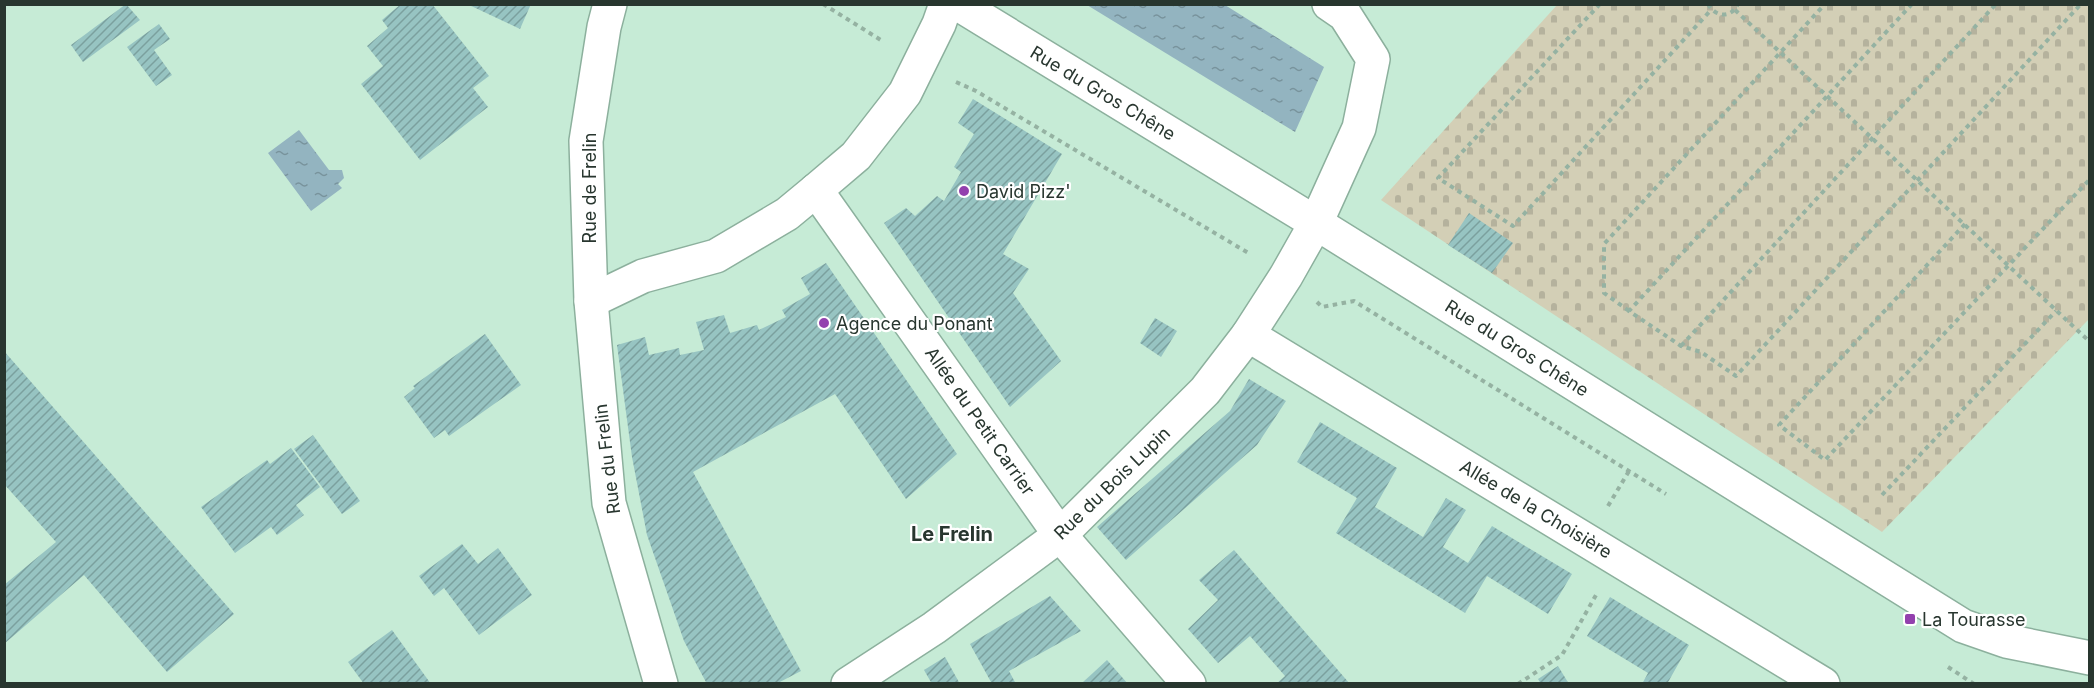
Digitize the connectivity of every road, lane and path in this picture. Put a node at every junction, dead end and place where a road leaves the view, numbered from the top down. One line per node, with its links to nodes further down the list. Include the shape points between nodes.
1 (610, 4): 26 (street, Rue de Frelin, via 586,141)
2 (823, 4): 16 (path)
3 (946, 4): 16 (street)
4 (958, 4): 22 (street, Rue du Gros Chêne)
5 (1329, 4): 22 (street, Rue du Bois Lupin, via 1345,15 1373,59 1359,128)
6 (1600, 4): 13 (path, via 1438,178 1513,226)
7 (1708, 4): 13 (path)
8 (1738, 4): 14 (path)
9 (1825, 4): 15 (path)
10 (1912, 4): 17 (path)
11 (1996, 4): 18 (path)
12 (2081, 4): 20 (path)
13 (1711, 10): 14 (path, via 1719,15)
14 (1735, 10): 15 (path)
15 (1780, 52): 17 (path); 27 (path, via 1604,244 1604,293)
16 (919, 63): 21 (street, via 904,93 856,156); 25 (path, via 976,91)
17 (1827, 96): 18 (path); 27 (path)
18 (1873, 138): 20 (path); 31 (path)
19 (2090, 179): 24 (path)
20 (1918, 181): 23 (path); 31 (path, via 1736,376 1701,352)
21 (816, 190): 26 (street, via 787,214 716,256 643,276); 34 (street, Allée du Petit Carrier)
22 (1316, 223): 25 (street, Rue du Bois Lupin); 36 (street, Rue du Gros Chêne, via 1963,626 2006,641)
23 (1965, 224): 24 (path); 24 (path, via 1779,425 1825,460)
24 (2009, 266): 28 (path)
25 (1286, 276): 29 (street, Rue du Bois Lupin); 33 (path, via 1322,307 1354,301)
26 (591, 301): 38 (street, Rue du Frelin, via 609,502)
27 (1629, 311): 31 (path)
28 (2056, 311): 30 (path); 32 (path)
29 (1248, 335): 34 (street, Rue du Bois Lupin, via 1205,391); 35 (street, Allée de la Choisière)
30 (2090, 342)
31 (1681, 346)
32 (1882, 495)
33 (1670, 496)
34 (1060, 536): 39 (street, Rue du Bois Lupin, via 934,628); 40 (street, Allée du Petit Carrier)
35 (1616, 558): 41 (path, via 1562,655); 42 (street, Allée de la Choisière)
36 (2090, 658)
37 (1944, 665): 43 (path)
38 (661, 684)
39 (848, 684)
40 (1189, 684)
41 (1518, 684)
42 (1823, 684)
43 (1974, 684)

